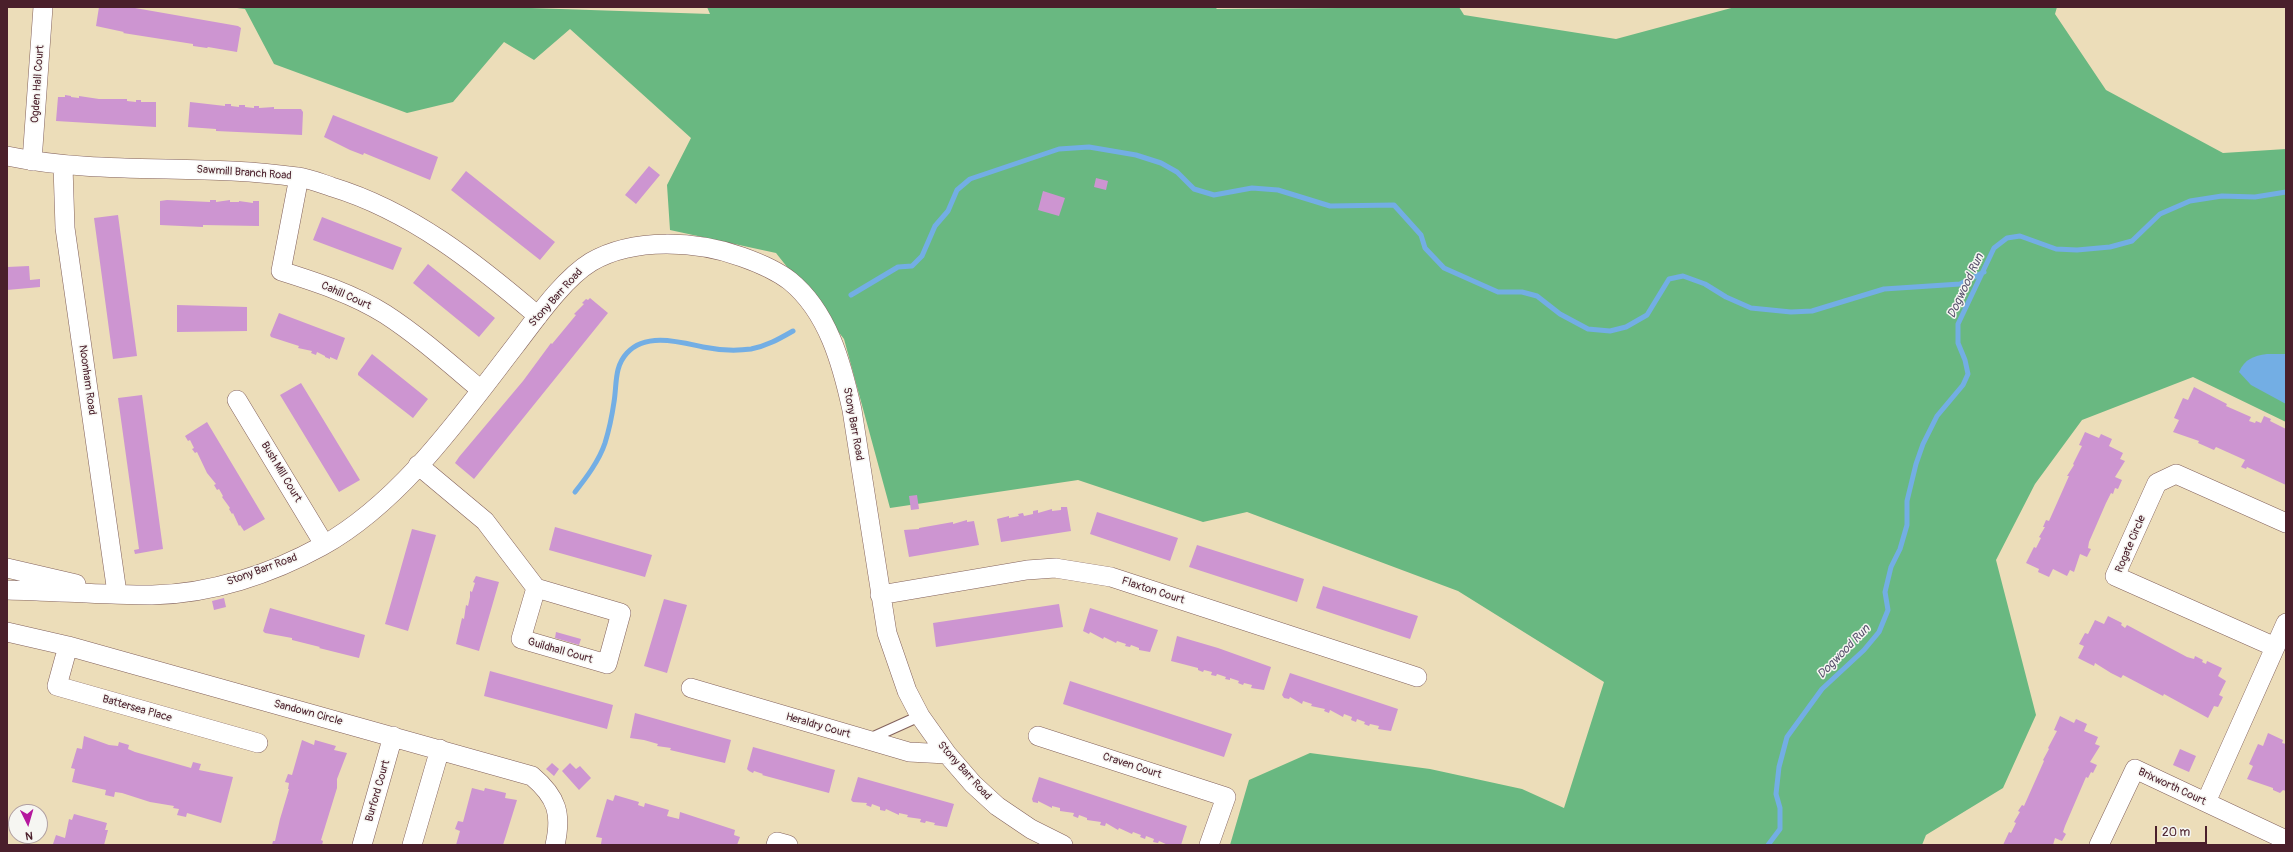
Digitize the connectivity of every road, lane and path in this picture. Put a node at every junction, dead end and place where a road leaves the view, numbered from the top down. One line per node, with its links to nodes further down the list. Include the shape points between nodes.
1 (44, 7): 3 (street, Ogden Hall Court)
2 (7, 156): 3 (street, Sawmill Branch Road)
3 (32, 161): 4 (street, Sawmill Branch Road)
4 (62, 166): 5 (street, Sawmill Branch Road, via 256,172); 15 (street, Noonham Road, via 65,228)
5 (299, 177): 6 (street, Sawmill Branch Road, via 355,194 399,215 445,242 484,270); 7 (street, Cahill Court, via 281,271 319,283 384,314 417,337)
6 (538, 316): 7 (street, Stony Barr Road); 16 (street, Stony Barr Road, via 572,277 589,263 626,248 652,245 695,246 733,254 765,265 790,281 809,300 823,323 844,374 852,410)
7 (481, 390): 9 (street, Stony Barr Road)
8 (237, 400): 11 (street, Bush Mill Court)
9 (418, 465): 11 (street, Stony Barr Road, via 379,505); 13 (street, via 485,521)
10 (2286, 523): 20 (street, Rogate Circle, via 2176,474 2157,483 2116,576)
11 (324, 544): 15 (street, Stony Barr Road, via 289,563 218,586 160,594)
12 (7, 568): 15 (street, Stony Barr Road)
13 (536, 588): 13 (street, Guildhall Court, via 621,613 607,664 521,639)
14 (7, 590): 15 (street, Stony Barr Road)
15 (117, 593)
16 (880, 595): 21 (street, Flaxton Court, via 1027,570 1055,568 1081,571 1111,577); 23 (street, Stony Barr Road, via 887,633 897,664)
17 (2286, 623): 20 (street)
18 (7, 632): 19 (street, Sandown Circle)
19 (68, 646): 24 (street, Sandown Circle); 27 (street, Battersea Place, via 57,686)
20 (2275, 647): 30 (street)
21 (1417, 677)
22 (691, 688): 26 (street, Heraldry Court)
23 (920, 716): 26 (lane); 29 (street, Stony Barr Road)
24 (393, 736): 28 (street, Sandown Circle); 32 (street, Burford Court)
25 (1038, 736): 38 (street, Craven Court, via 1226,796)
26 (866, 740): 29 (street, Heraldry Court, via 910,752)
27 (258, 743)
28 (440, 749): 33 (street); 34 (street, Sandown Circle, via 532,776 547,788 558,815)
29 (946, 754): 37 (street, Stony Barr Road, via 997,806 1031,829)
30 (2206, 802): 31 (street, Brixworth Court); 39 (street, Brixworth Court, via 2135,769)
31 (2286, 840)
32 (362, 845)
33 (412, 845)
34 (555, 845)
35 (776, 845): 36 (street, via 777,842)
36 (788, 845)
37 (1063, 845)
38 (1209, 845)
39 (2099, 845)

